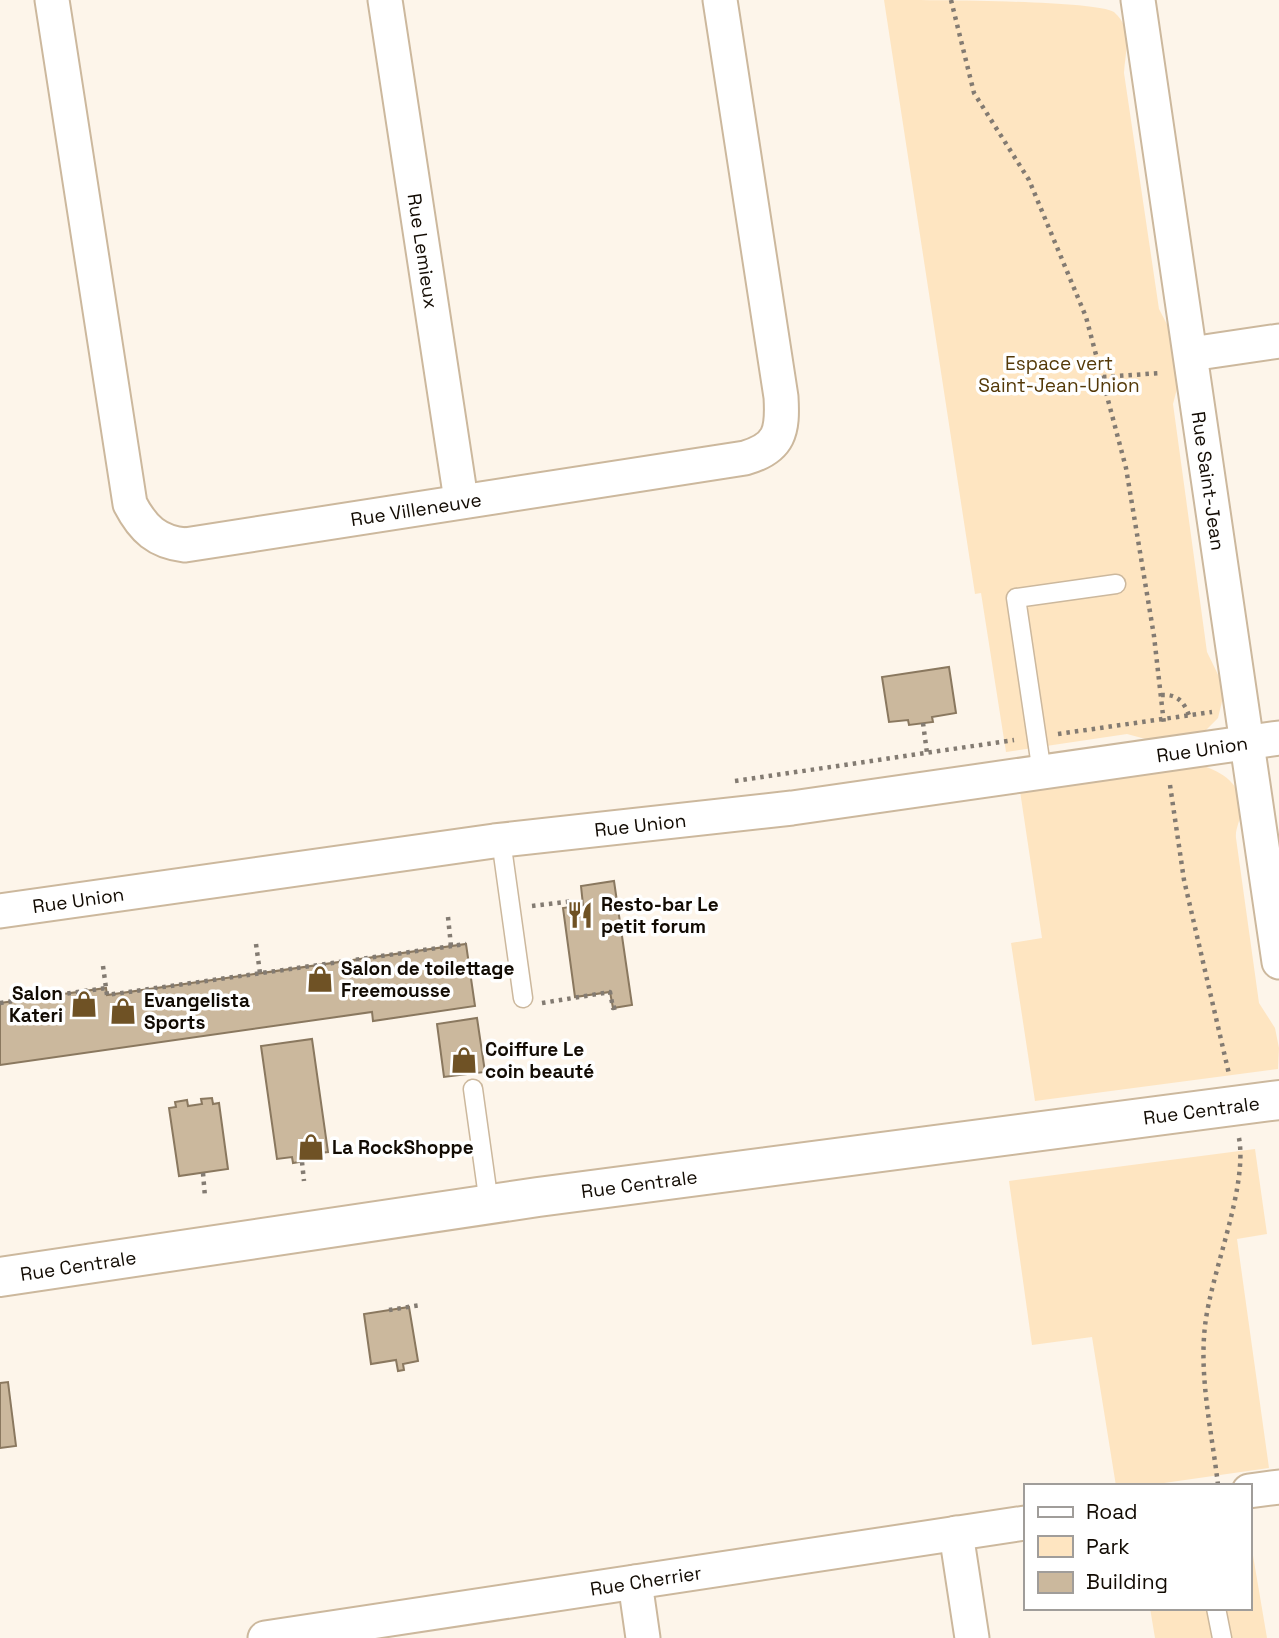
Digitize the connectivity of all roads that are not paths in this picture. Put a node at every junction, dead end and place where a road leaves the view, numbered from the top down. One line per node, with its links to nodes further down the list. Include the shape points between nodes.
1 (52, 0): 7 (street, Rue Villeneuve, via 130,504 139,521 151,534 185,545)
2 (385, 0): 7 (street, Rue Lemieux)
3 (720, 0): 7 (street, Rue Villeneuve, via 781,397 779,434 762,453 746,458)
4 (1138, 0): 6 (street, Rue Saint-Jean)
5 (1279, 341): 6 (street)
6 (1179, 363): 9 (street, Rue Saint-Jean)
7 (461, 500)
8 (1116, 584): 10 (lane, via 1016,598)
9 (1263, 740): 10 (street, Rue Union); 13 (street, Rue Saint-Jean)
10 (1042, 774): 11 (street, Rue Union)
11 (501, 840): 12 (street, Rue Union); 14 (lane)
12 (0, 911)
13 (1279, 962)
14 (523, 998)
15 (473, 1089): 17 (lane)
16 (1279, 1100): 17 (street, Rue Centrale)
17 (489, 1204): 18 (street, Rue Centrale)
18 (0, 1277)
19 (1279, 1486): 20 (street)
20 (1251, 1491)
21 (1024, 1523): 22 (street, Rue Cherrier)
22 (956, 1533): 23 (street, Rue Cherrier); 28 (street)
23 (635, 1582): 25 (street, Rue Cherrier); 27 (street)
24 (1216, 1610): 29 (lane)
25 (316, 1634): 26 (street, Rue Cherrier)
26 (265, 1638)
27 (643, 1638)
28 (972, 1638)
29 (1222, 1638)

